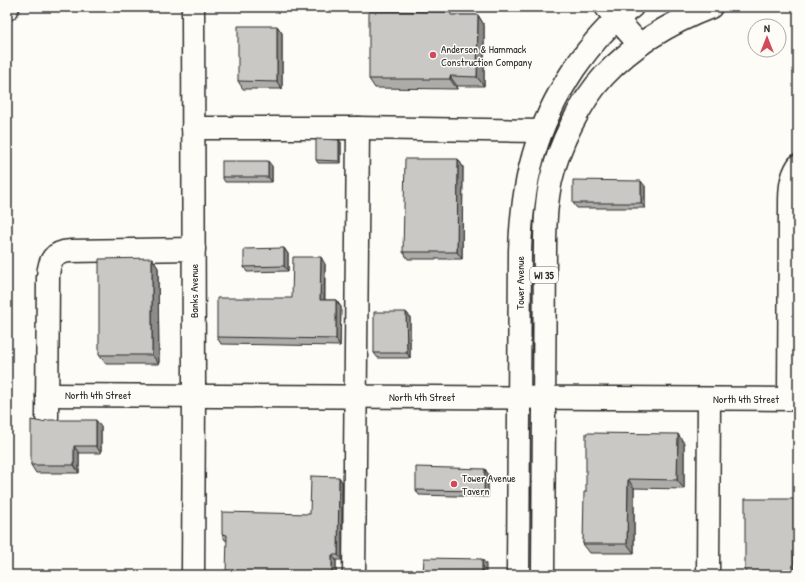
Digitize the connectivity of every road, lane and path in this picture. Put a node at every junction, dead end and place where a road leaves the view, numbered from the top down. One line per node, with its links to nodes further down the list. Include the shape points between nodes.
1 (193, 7): 5 (street, Banks Avenue)
2 (711, 7): 4 (street, WI 35, via 678,22)
3 (619, 11): 4 (street); 7 (street, Tower Avenue / WI 35, via 580,60 561,89)
4 (640, 45): 14 (street, WI 35, via 603,77 589,96 566,137 552,180 545,227)
5 (193, 128): 6 (street); 9 (street, Banks Avenue)
6 (358, 128): 7 (street); 12 (street)
7 (541, 131): 13 (street, Tower Avenue / WI 35, via 531,163 521,216)
8 (798, 166): 16 (street, via 792,177 790,206)
9 (194, 249): 10 (street, via 71,251 53,257 48,268); 11 (street, Banks Avenue)
10 (47, 395): 11 (street, North 4th Street); 17 (street)
11 (194, 396): 12 (street, North 4th Street); 18 (street, Banks Avenue)
12 (356, 397): 13 (street, North 4th Street); 19 (street)
13 (520, 398): 14 (street, North 4th Street); 20 (street, Tower Avenue / WI 35)
14 (544, 398): 15 (street, North 4th Street); 21 (street, WI 35)
15 (709, 399): 16 (street, North 4th Street); 22 (street)
16 (793, 399)
17 (47, 417)
18 (193, 575)
19 (354, 575)
20 (518, 575)
21 (543, 575)
22 (708, 575)

